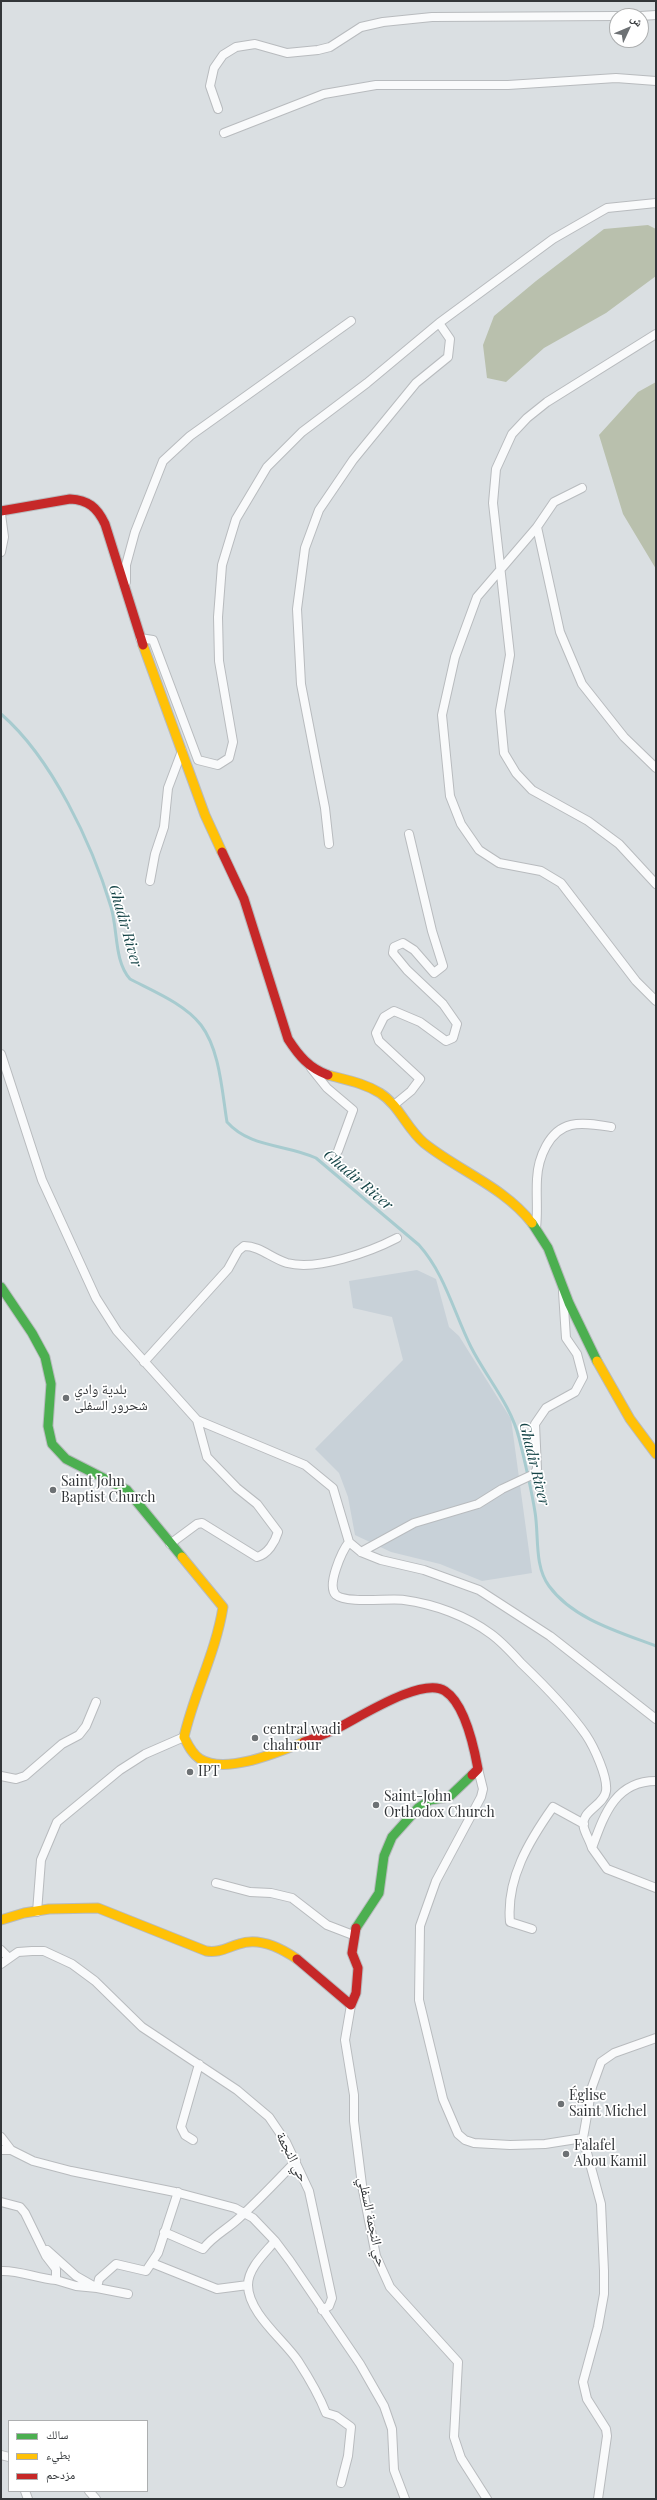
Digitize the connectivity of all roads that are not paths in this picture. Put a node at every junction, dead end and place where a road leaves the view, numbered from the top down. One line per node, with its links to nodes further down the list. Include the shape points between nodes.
1 (609, 16): 3 (street, via 432,16 361,27 330,48 318,50 287,53 255,44 236,47 223,54 214,68 210,86)
2 (656, 81): 4 (street, via 616,78 508,85 376,85 324,94)
3 (218, 109)
4 (224, 133)
5 (656, 203): 7 (street, via 607,208 553,239)
6 (351, 321): 15 (street, via 190,436 163,461 135,532 126,565)
7 (439, 323): 16 (street, via 367,383 302,432 267,467 236,519 222,565 218,617 219,661 233,742 229,758 218,764 198,760 153,640); 20 (street, via 450,339 448,357 416,383 353,460 319,510 305,548 297,609 301,684 325,808)
8 (656, 334): 14 (street, via 547,402 512,434 496,469 493,503)
9 (582, 488): 12 (street, via 554,502)
10 (1, 511): 15 (street, via 60,500 79,499 87,502 98,511 105,524)
11 (1, 514): 13 (street, via 4,537)
12 (537, 527): 14 (street); 18 (street, via 560,632 582,684 624,737)
13 (1, 552)
14 (501, 569): 22 (street, via 510,655 500,711 504,753 516,773 532,790 588,821 619,844); 23 (street, via 477,597 455,657 442,715 450,796 461,824 479,850 499,863 541,871 561,883 636,981)
15 (126, 593): 16 (street)
16 (140, 638): 17 (street)
17 (182, 751): 21 (street, via 168,788 164,827); 25 (street, via 205,815 244,899 288,1039 295,1053)
18 (656, 768)
19 (409, 834): 26 (street, via 443,966 434,973 414,950 403,943 394,947 393,953 399,962 443,1004 456,1024 453,1038 446,1041 407,1015 394,1011 384,1017 376,1034 379,1042 420,1078 411,1091)
20 (329, 844)
21 (150, 881)
22 (656, 884)
23 (656, 1001)
24 (1, 1054): 33 (street, via 42,1180 74,1253 96,1298 117,1331)
25 (310, 1068): 26 (street, via 380,1093); 28 (street, via 327,1088 353,1110)
26 (394, 1105): 29 (street, via 423,1142 496,1191)
27 (611, 1127): 29 (street, via 571,1125 564,1127 548,1143 539,1164 539,1208)
28 (338, 1151)
29 (536, 1228): 32 (street, via 550,1250)
30 (397, 1238): 33 (street, via 343,1259 295,1264 284,1262 260,1249 244,1246 228,1269)
31 (1, 1287): 37 (street, via 41,1347 47,1361 51,1383 50,1444 57,1454 127,1490)
32 (562, 1287): 35 (street, via 612,1390 638,1433); 38 (street, via 566,1338 577,1354 584,1377 575,1392 546,1408 535,1424 537,1470 530,1478 502,1489 478,1504 414,1523)
33 (144, 1362): 34 (street)
34 (197, 1420): 36 (street, via 305,1465 325,1480 336,1494); 37 (street, via 206,1457 257,1504 278,1532 275,1542 262,1556 257,1557 202,1523 196,1524)
35 (656, 1454)
36 (349, 1542): 38 (street); 45 (street, via 341,1555 332,1588 337,1596 347,1599 404,1600 430,1604 449,1611 491,1634 545,1687 586,1734 597,1756 606,1783 606,1793 601,1802 588,1813)
37 (170, 1544): 41 (street, via 221,1603 224,1613 220,1634 189,1715)
38 (361, 1552): 40 (street, via 381,1560 432,1572 479,1590 568,1649)
39 (96, 1702): 43 (street, via 86,1726 79,1734 62,1744 25,1776 16,1779)
40 (656, 1719)
41 (184, 1737): 42 (street, via 193,1753 200,1759 221,1766 326,1733 402,1696 436,1687 445,1690 455,1702 474,1746); 49 (street, via 145,1754 125,1767 57,1822 41,1860)
42 (478, 1769): 52 (street, via 449,1797 430,1800 418,1808 392,1837 384,1856 379,1893 358,1922); 60 (street, via 483,1789 481,1797 436,1881 420,1926 418,2000 443,2100 458,2134 469,2141 510,2145 545,2144)
43 (1, 1776)
44 (656, 1781): 46 (street, via 634,1783 622,1792 604,1818)
45 (584, 1824): 46 (street); 51 (street, via 553,1807 532,1836 517,1868 508,1908 510,1922)
46 (592, 1848): 48 (street, via 607,1868)
47 (216, 1882): 52 (street, via 250,1892 292,1898 327,1925)
48 (656, 1888)
49 (38, 1912): 50 (street); 56 (street, via 80,1907 98,1908 193,1947 219,1953 245,1942 262,1942 306,1966)
50 (1, 1920)
51 (532, 1929)
52 (353, 1935): 56 (street, via 352,1953 358,1968 356,1993)
53 (1, 1950): 54 (street)
54 (9, 1958): 55 (street, حي النجمة); 58 (street, حي النجمة, via 18,1952 44,1951 72,1964 95,1981 142,2027)
55 (1, 1964)
56 (351, 2006): 80 (street, حي النجمة السفلي, via 344,2040 354,2095 354,2121 362,2185 376,2256 390,2287 458,2362 454,2437 461,2458)
57 (656, 2038): 60 (street, via 614,2052 601,2062 592,2087)
58 (199, 2064): 61 (street, via 181,2128 185,2135); 64 (street, حي النجمة, via 244,2094 269,2117)
59 (1, 2137): 63 (street)
60 (583, 2138): 81 (street, via 601,2204 604,2271 604,2294 598,2327 582,2382 587,2399 606,2429)
61 (193, 2140)
62 (1, 2150): 63 (street)
63 (11, 2150): 65 (street, via 32,2161)
64 (296, 2161): 67 (street); 77 (street, حي النجمة, via 309,2191 332,2293 331,2303)
65 (178, 2192): 67 (street); 68 (street)
66 (1, 2202): 70 (street, via 20,2208 30,2220)
67 (245, 2213): 68 (street, via 211,2239 203,2249); 69 (street)
68 (164, 2232): 71 (street)
69 (275, 2241): 74 (street, via 254,2267); 77 (street)
70 (42, 2245): 73 (street, via 56,2270); 75 (street, via 76,2276)
71 (152, 2263): 74 (street, via 217,2289); 75 (street, via 146,2271 116,2264 99,2279)
72 (1, 2271): 73 (street, via 12,2270 35,2278)
73 (56, 2280): 75 (street, via 76,2286)
74 (248, 2285): 78 (street, via 254,2303 274,2334 298,2361 319,2395 326,2413 336,2416 352,2427)
75 (97, 2288): 76 (street)
76 (128, 2294)
77 (322, 2310): 79 (street, via 360,2364 388,2417 392,2429 394,2470)
78 (341, 2483)
79 (405, 2499)
80 (487, 2499)
81 (598, 2499)

